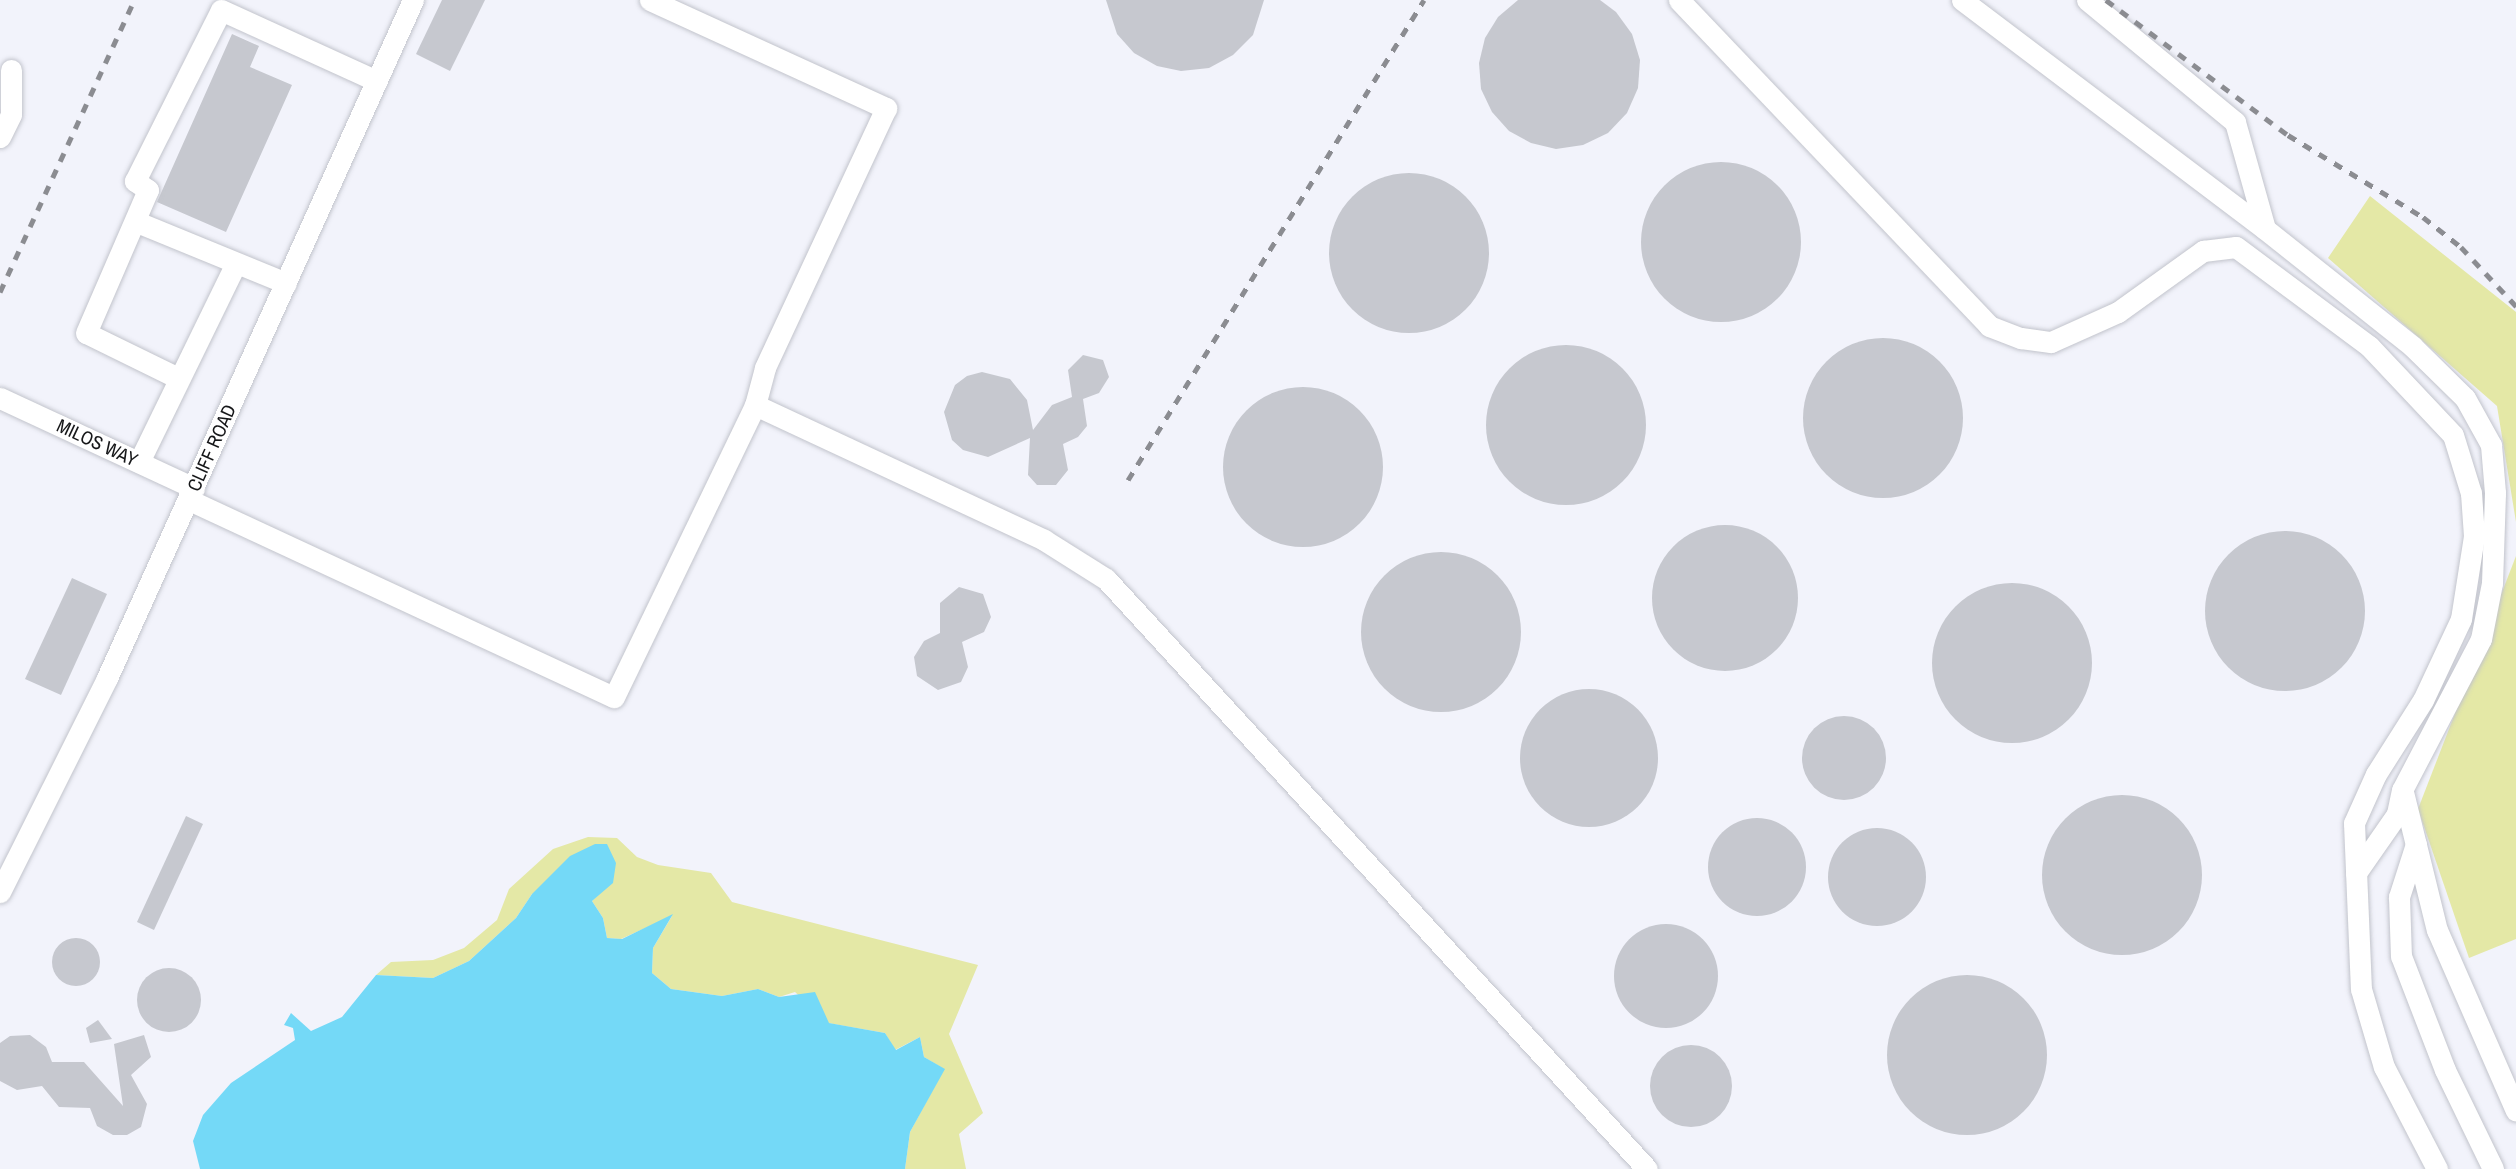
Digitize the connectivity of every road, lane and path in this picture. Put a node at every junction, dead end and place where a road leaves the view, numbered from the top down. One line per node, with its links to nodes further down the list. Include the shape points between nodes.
1 (413, 0): 7 (street, CLIFF ROAD)
2 (650, 0): 15 (street, via 886,108 765,368)
3 (1679, 0): 20 (street, via 1989,326 2021,338 2051,342 2118,312 2203,251 2236,247 2369,346 2453,435 2472,492 2474,536 2461,619 2423,700 2357,812)
4 (1962, 0): 10 (street)
5 (2087, 0): 10 (street, via 2235,122)
6 (12, 70): 8 (street, via 12,114)
7 (377, 80): 9 (street, via 221,10 135,181 148,190); 12 (street, CLIFF ROAD)
8 (0, 138)
9 (137, 222): 11 (street); 13 (street, via 86,333)
10 (2265, 229): 18 (street, via 2412,346 2465,398 2491,445 2496,493 2492,583 2481,639)
11 (236, 263): 12 (street); 13 (street)
12 (286, 284): 17 (street, CLIFF ROAD)
13 (178, 377): 16 (street)
14 (0, 398): 16 (street, MILOS WAY)
15 (755, 405): 17 (street, MILOS WAY, via 614,697); 23 (street, via 1044,540 1106,579)
16 (139, 462): 17 (street, MILOS WAY)
17 (191, 494): 21 (street, CLIFF ROAD, via 107,678)
18 (2402, 790): 19 (street); 20 (street, via 2397,814)
19 (2416, 844): 22 (street, via 2437,930); 25 (street, via 2399,897 2401,956 2445,1070)
20 (2356, 873): 24 (street, via 2361,989 2384,1067)
21 (0, 892)
22 (2516, 1111)
23 (1647, 1169)
24 (2437, 1169)
25 (2493, 1169)

